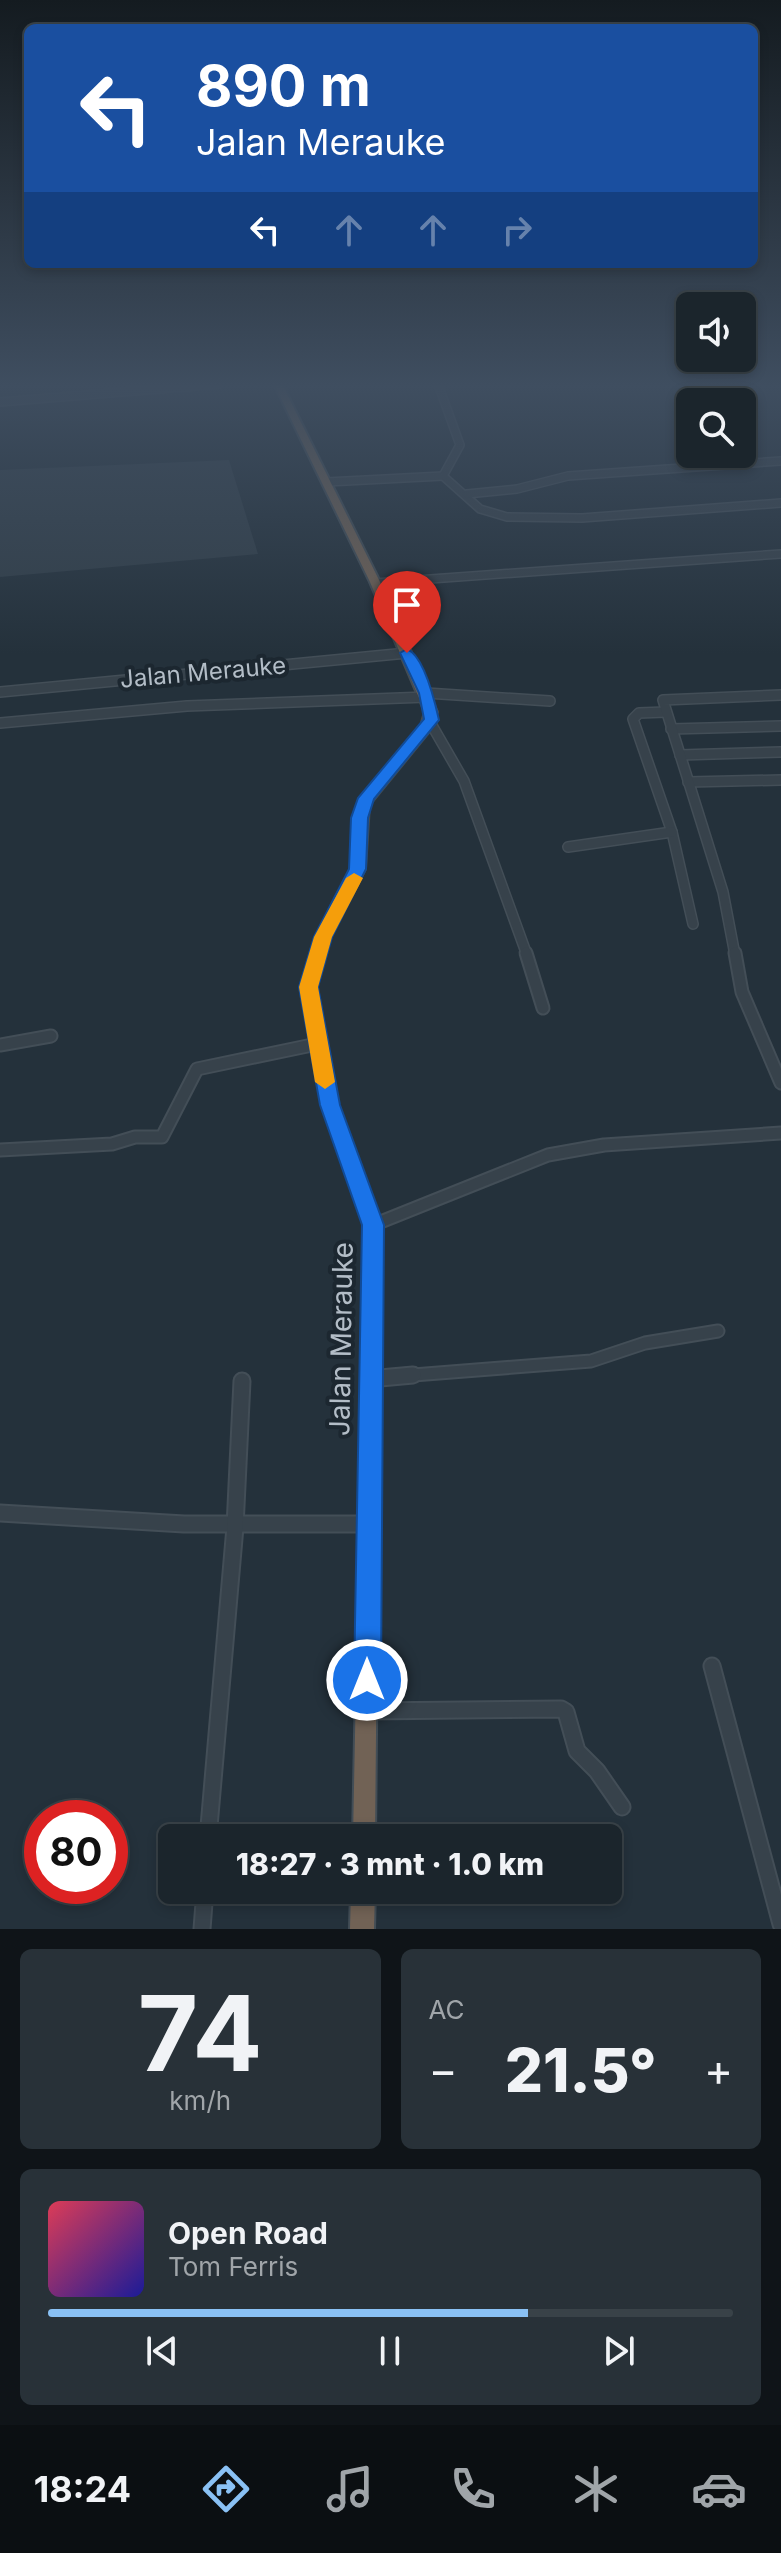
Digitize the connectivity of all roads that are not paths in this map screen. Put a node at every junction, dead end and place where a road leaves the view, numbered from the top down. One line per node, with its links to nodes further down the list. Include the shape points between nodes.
1 (323, 474): 4 (highway)
2 (596, 474): 5 (street)
3 (443, 476): 4 (street); 5 (street)
4 (327, 482): 8 (highway)
5 (467, 494): 6 (street, via 488,513 532,519)
6 (781, 503)
7 (781, 554): 8 (street)
8 (375, 583): 9 (highway)
9 (407, 653): 10 (street, Jalan Merauke); 11 (highway)
10 (0, 692)
11 (427, 695): 13 (street); 15 (highway); 16 (street, via 187,706)
12 (781, 695): 14 (street, via 666,698)
13 (550, 701)
14 (666, 712): 18 (street); 23 (street, via 639,713 633,719)
15 (430, 722): 26 (street, via 464,781 524,939); 28 (highway, Jalan Merauke, via 370,792 361,810 358,869 323,937 310,976 308,998)
16 (0, 723)
17 (781, 726): 18 (street)
18 (671, 729): 20 (street)
19 (781, 752): 20 (street)
20 (680, 755): 22 (street)
21 (781, 780): 22 (street)
22 (688, 782): 30 (street, via 723,892 742,992)
23 (672, 832): 24 (street); 25 (street)
24 (568, 847)
25 (693, 924)
26 (543, 1008)
27 (51, 1036): 29 (street)
28 (317, 1044): 32 (street, via 197,1069 162,1137); 33 (highway, Jalan Merauke, via 330,1105)
29 (0, 1045)
30 (781, 1083)
31 (781, 1133): 33 (street, via 604,1145 548,1155)
32 (0, 1150)
33 (373, 1225): 35 (highway, Jalan Merauke)
34 (718, 1331): 35 (street, via 645,1343 583,1362)
35 (369, 1379): 38 (highway, Jalan Merauke)
36 (242, 1381): 39 (street)
37 (0, 1513): 39 (street)
38 (368, 1524): 39 (street); 41 (highway, Jalan Merauke)
39 (235, 1527): 43 (street)
40 (712, 1666): 47 (street)
41 (367, 1711): 42 (street, via 561,1709 577,1751); 44 (highway, Jalan Merauke)
42 (622, 1807)
43 (209, 1824)
44 (364, 1824)
45 (204, 1904): 48 (street)
46 (363, 1904): 49 (highway)
47 (781, 1924)
48 (202, 1929)
49 (362, 1929)

